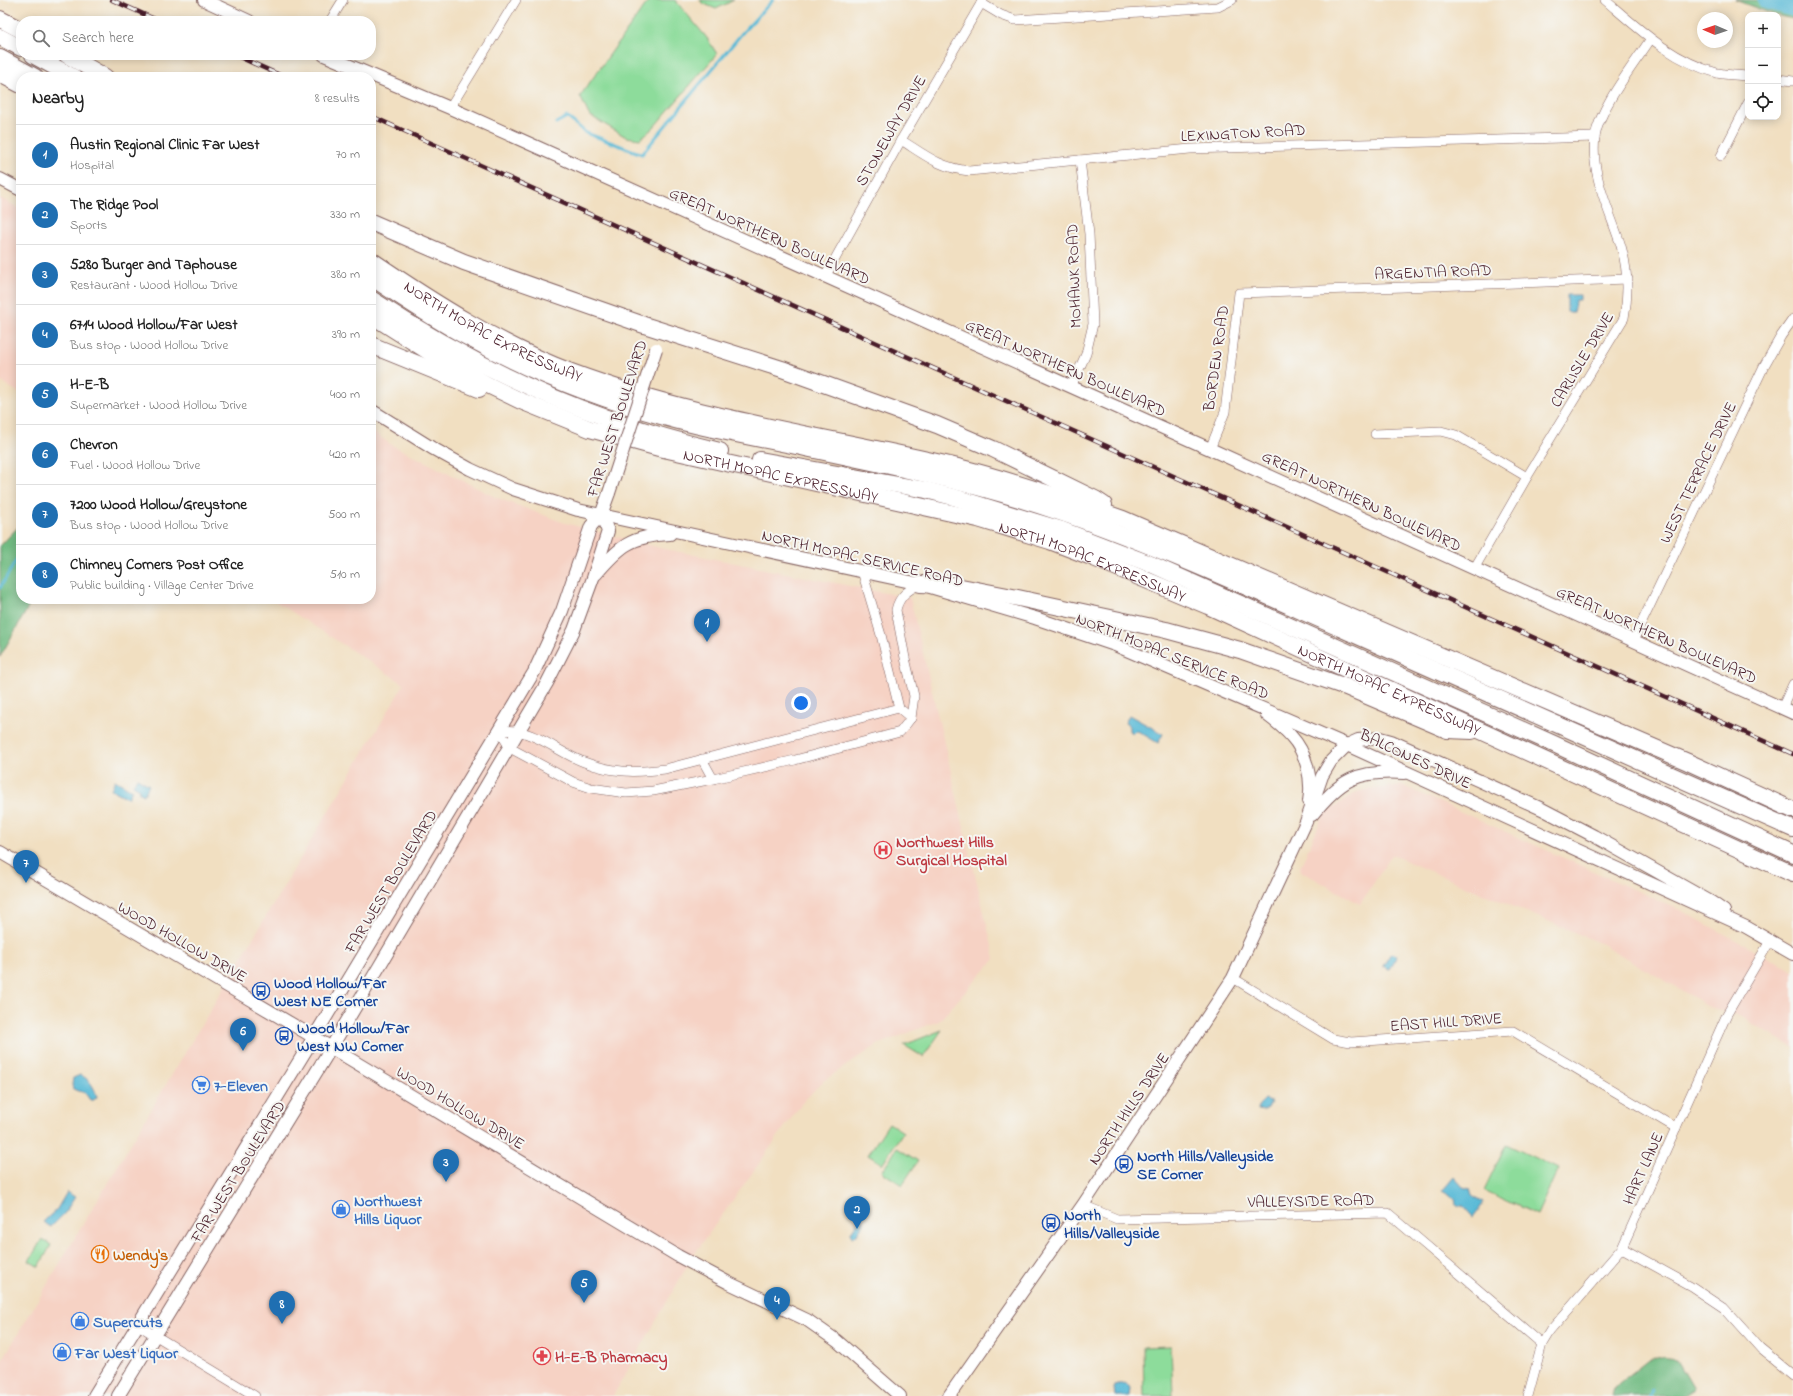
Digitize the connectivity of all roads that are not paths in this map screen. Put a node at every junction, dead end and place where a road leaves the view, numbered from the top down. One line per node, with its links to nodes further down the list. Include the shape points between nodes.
1 (204, 0): 7 (street)
2 (343, 0): 8 (street)
3 (516, 0): 28 (street)
4 (1232, 0): 6 (street, via 1218,7 1015,20 1001,15)
5 (1605, 0): 12 (street)
6 (982, 2): 31 (street, STONEWAY DRIVE)
7 (238, 16)
8 (333, 16)
9 (0, 19): 10 (highway)
10 (16, 27)
11 (0, 37): 13 (highway)
12 (1650, 40): 23 (street, via 1700,67 1717,73); 30 (street, CARLISLE DRIVE, via 1609,103)
13 (16, 45)
14 (0, 58): 18 (highway)
15 (42, 60): 19 (highway)
16 (76, 60): 20 (highway)
17 (336, 60): 21 (street, GREAT NORTHERN BOULEVARD)
18 (26, 72)
19 (64, 72)
20 (96, 72)
21 (364, 72)
22 (0, 74): 27 (highway)
23 (1745, 76)
24 (376, 77): 28 (street, GREAT NORTHERN BOULEVARD)
25 (1781, 79): 26 (street)
26 (1793, 81)
27 (16, 82)
28 (450, 108): 38 (street, GREAT NORTHERN BOULEVARD)
29 (1745, 109): 32 (street)
30 (1595, 137): 33 (street, LEXINGTON ROAD, via 1190,149); 39 (street, CARLISLE DRIVE, via 1599,185 1621,247)
31 (901, 140): 33 (street, LEXINGTON ROAD, via 953,170 970,171); 38 (street, STONEWAY DRIVE)
32 (1721, 156)
33 (1080, 160): 47 (street, MOHAWK ROAD, via 1088,234 1093,324 1086,354)
34 (0, 179): 35 (street)
35 (16, 187)
36 (376, 224): 45 (highway, via 464,262)
37 (376, 263): 56 (highway, NORTH MOPAC EXPRESSWAY, via 450,312 513,346 569,371 615,387 718,416 960,468)
38 (825, 277): 47 (street, GREAT NORTHERN BOULEVARD)
39 (1628, 279): 41 (street, ARGENTIA ROAD); 52 (street, CARLISLE DRIVE, via 1624,318)
40 (376, 280): 73 (highway, via 469,339 514,362 573,386 671,419 929,474 1066,514 1273,598)
41 (1239, 293): 51 (street, BORDEN ROAD, via 1225,412)
42 (376, 302): 53 (highway, via 469,359 508,379 605,418 712,449)
43 (376, 318): 48 (highway, NORTH MOPAC EXPRESSWAY, via 434,355)
44 (1793, 319): 62 (street, WEST TERRACE DRIVE, via 1764,366)
45 (662, 330): 54 (street, FAR WEST BOULEVARD, bridge); 56 (highway, via 782,369 937,425 993,449 1095,499)
46 (376, 347): 48 (highway, via 477,389)
47 (1071, 387): 51 (street, GREAT NORTHERN BOULEVARD)
48 (521, 401): 55 (highway, NORTH MOPAC EXPRESSWAY, via 590,429 659,448)
49 (376, 413): 54 (street, NORTH MOPAC SERVICE ROAD, via 432,448 513,489)
50 (1375, 434): 52 (street, via 1441,431 1456,435)
51 (1210, 449): 58 (street, GREAT NORTHERN BOULEVARD)
52 (1527, 477): 58 (street, CARLISLE DRIVE)
53 (884, 483): 55 (highway, via 947,503); 81 (highway, via 926,490 992,508 1113,548 1554,744)
54 (601, 516): 57 (street, NORTH MOPAC SERVICE ROAD); 60 (street, FAR WEST BOULEVARD, via 608,531); 68 (street, FAR WEST BOULEVARD, via 591,526 562,611 534,672)
55 (978, 519): 70 (highway, NORTH MOPAC EXPRESSWAY, via 1050,541 1127,571)
56 (1123, 519): 77 (highway, NORTH MOPAC EXPRESSWAY, via 1681,759)
57 (686, 533): 59 (street, NORTH MOPAC SERVICE ROAD); 60 (street, via 655,535 632,541 614,553)
58 (1474, 569): 62 (street, GREAT NORTHERN BOULEVARD)
59 (862, 571): 61 (street, NORTH MOPAC SERVICE ROAD); 65 (street)
60 (593, 578): 69 (street, FAR WEST BOULEVARD, via 574,630)
61 (920, 584): 64 (street, NORTH MOPAC SERVICE ROAD, via 1035,618 1115,646); 67 (street, via 904,594 896,610 914,696); 70 (highway, via 951,585 1166,630 1240,650 1346,687 1447,730)
62 (1633, 641): 66 (street, GREAT NORTHERN BOULEVARD)
63 (1793, 684): 66 (street)
64 (1258, 707): 71 (street, NORTH MOPAC SERVICE ROAD); 78 (street, via 1291,736 1304,758 1310,776)
65 (899, 708): 67 (street); 74 (street)
66 (1787, 711)
67 (911, 718): 76 (street, via 900,732)
68 (499, 730): 69 (street); 72 (street); 87 (street, FAR WEST BOULEVARD)
69 (520, 732): 72 (street, FAR WEST BOULEVARD); 74 (street, via 536,737 583,762 621,772 665,769)
70 (1481, 732): 82 (highway, NORTH MOPAC EXPRESSWAY)
71 (1347, 745): 75 (street, BALCONES DRIVE); 78 (street, NORTH HILLS DRIVE, via 1331,761 1322,776); 83 (street, BALCONES DRIVE, via 1367,738 1391,741 1535,806 1711,902)
72 (510, 748): 76 (street, via 573,782 591,788 632,792 653,791); 88 (street, FAR WEST BOULEVARD)
73 (1611, 748): 77 (highway); 79 (highway)
74 (702, 760): 76 (street)
75 (1412, 774): 78 (street, NORTH HILLS DRIVE, via 1375,772 1354,778 1328,794); 83 (street, BALCONES DRIVE)
76 (713, 779)
77 (1793, 811)
78 (1306, 822): 86 (street, NORTH HILLS DRIVE)
79 (1793, 829)
80 (0, 852): 87 (street, WOOD HOLLOW DRIVE)
81 (1793, 854)
82 (1793, 874)
83 (1746, 927): 84 (street, BALCONES DRIVE)
84 (1770, 941): 85 (street, BALCONES DRIVE); 89 (street, HART LANE, via 1727,1014)
85 (1793, 954)
86 (1233, 978): 89 (street, EAST HILL DRIVE, via 1333,1039 1342,1041 1513,1031); 90 (street, NORTH HILLS DRIVE)
87 (314, 1037): 88 (street, WOOD HOLLOW DRIVE); 92 (street, FAR WEST BOULEVARD)
88 (331, 1048): 93 (street, FAR WEST BOULEVARD); 99 (street, WOOD HOLLOW DRIVE, via 678,1256 807,1320 844,1346)
89 (1676, 1128): 91 (street, HART LANE)
90 (1083, 1205): 94 (street, VALLEYSIDE ROAD, via 1117,1219 1388,1213); 100 (street, NORTH HILLS DRIVE)
91 (1622, 1248): 94 (street, HART LANE, via 1550,1331); 95 (street, via 1691,1286 1724,1308 1761,1349)
92 (138, 1324): 93 (street); 96 (street, FAR WEST BOULEVARD)
93 (155, 1335): 97 (street, FAR WEST BOULEVARD); 98 (street)
94 (1542, 1344): 101 (street, HART LANE)
95 (1793, 1375)
96 (94, 1396)
97 (118, 1396)
98 (255, 1396)
99 (900, 1396)
100 (949, 1396)
101 (1528, 1396)

